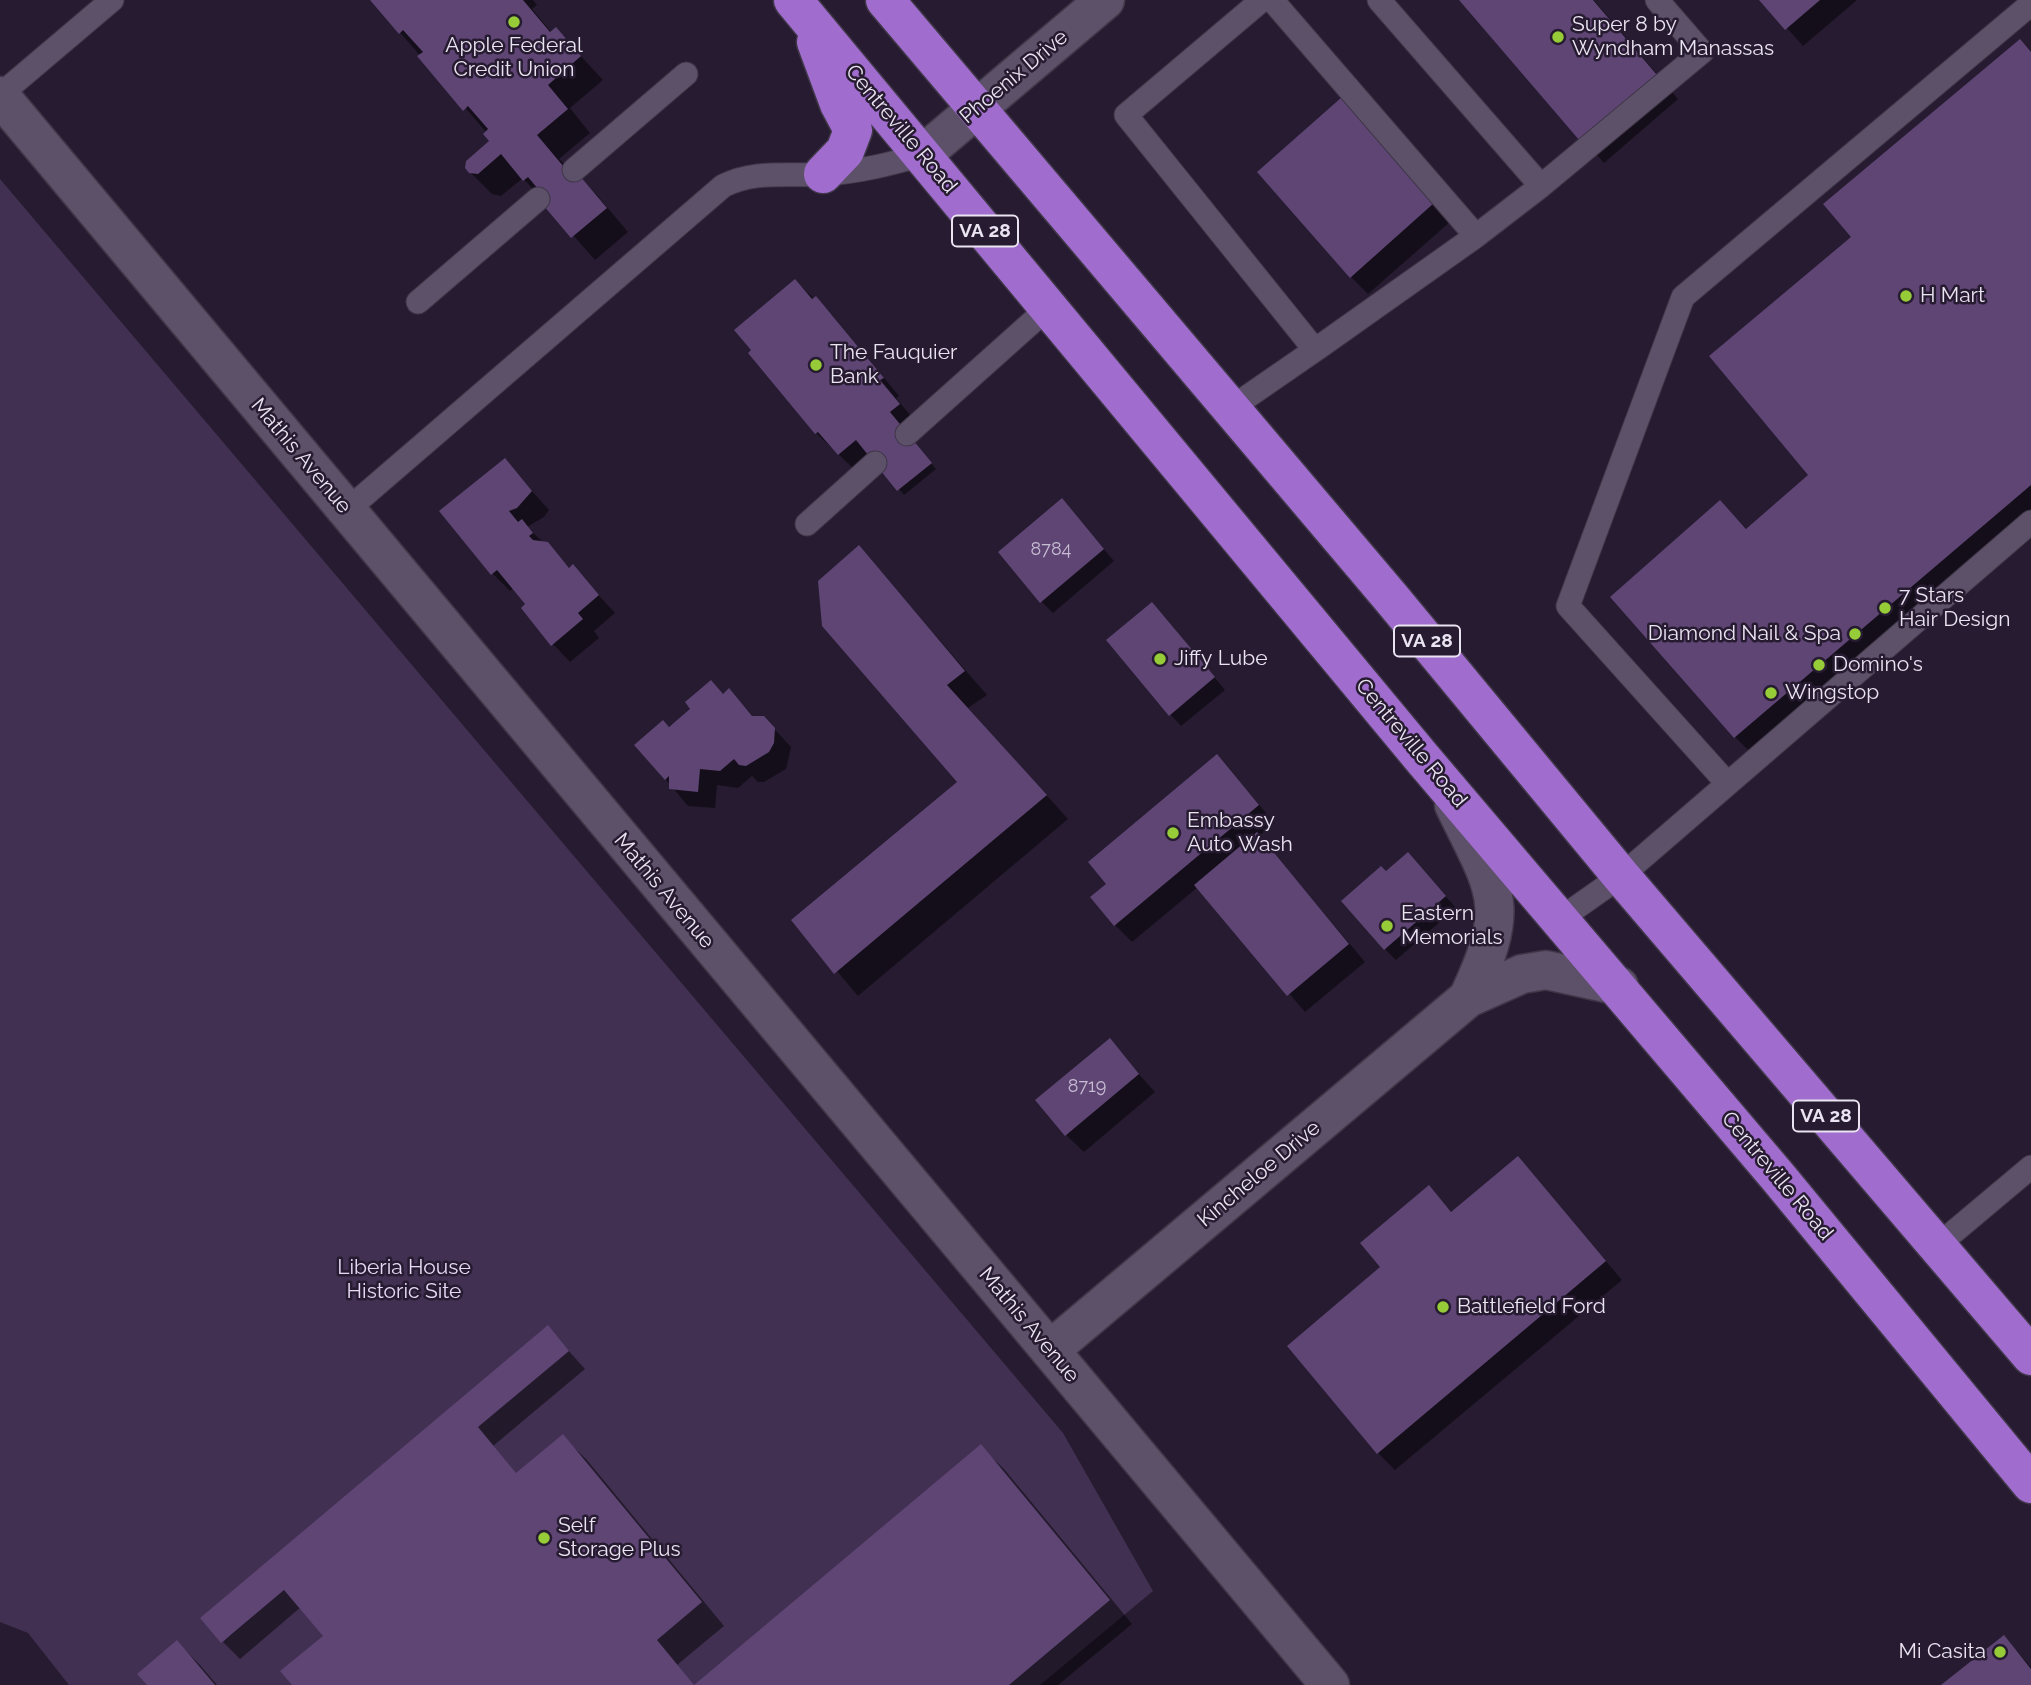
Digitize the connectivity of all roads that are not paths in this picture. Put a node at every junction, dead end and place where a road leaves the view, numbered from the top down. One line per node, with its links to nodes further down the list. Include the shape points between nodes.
1 (112, 0): 11 (lane)
2 (886, 0): 12 (highway, VA 28)
3 (1105, 0): 12 (street, Phoenix Drive)
4 (1262, 0): 21 (lane, via 1126,115)
5 (1272, 0): 18 (lane)
6 (1379, 0): 16 (lane)
7 (1657, 0): 16 (lane, via 1702,52)
8 (2031, 4): 29 (lane, via 1683,297 1568,606)
9 (799, 7): 13 (highway, Centreville Road / VA 28); 15 (highway, via 853,130 845,151)
10 (686, 74): 14 (lane)
11 (0, 95): 25 (street, Mathis Avenue)
12 (979, 107): 13 (street, Phoenix Drive); 22 (highway, VA 28)
13 (922, 155): 15 (lane, via 873,169); 20 (highway, Centreville Road / VA 28)
14 (574, 170)
15 (823, 174): 25 (lane, via 748,176 723,187)
16 (1541, 186): 18 (lane)
17 (538, 199): 19 (lane)
18 (1476, 236): 21 (lane)
19 (418, 302)
20 (1049, 307): 23 (lane); 28 (highway, Centreville Road / VA 28)
21 (1315, 350): 22 (lane)
22 (1231, 408): 30 (highway, VA 28)
23 (907, 434)
24 (875, 463): 27 (lane)
25 (346, 510): 36 (street, Mathis Avenue)
26 (2031, 522): 29 (lane)
27 (807, 524)
28 (1442, 781): 31 (highway, Centreville Road / VA 28); 33 (street, Kincheloe Drive, via 1487,875 1497,908 1488,956)
29 (1727, 783): 30 (lane)
30 (1621, 876): 31 (lane); 35 (highway, VA 28)
31 (1560, 919): 32 (highway, Centreville Road / VA 28)
32 (1619, 986): 33 (street, Kincheloe Drive, via 1546,970 1522,974); 38 (highway, Centreville Road / VA 28)
33 (1468, 998): 36 (street, Kincheloe Drive)
34 (2031, 1167): 35 (lane)
35 (1937, 1246): 37 (highway, VA 28)
36 (1050, 1350): 39 (street, Mathis Avenue)
37 (2031, 1356)
38 (2031, 1484)
39 (1330, 1685)

